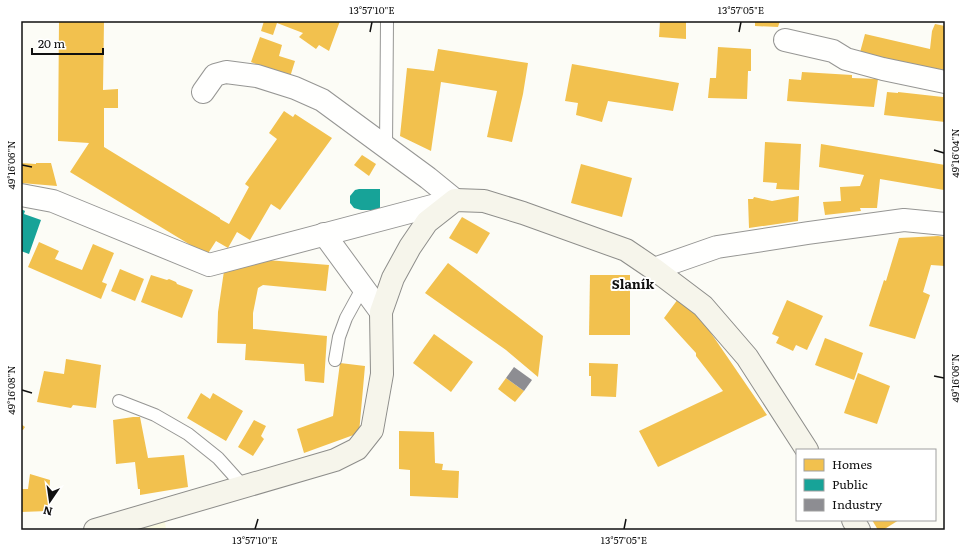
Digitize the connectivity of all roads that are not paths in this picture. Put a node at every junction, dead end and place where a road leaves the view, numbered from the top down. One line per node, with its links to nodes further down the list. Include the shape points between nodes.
1 (387, 21): 5 (lane)
2 (785, 40): 3 (street, via 833,51 846,59 883,69)
3 (945, 82)
4 (203, 92): 5 (street, via 215,75 226,72 257,76 322,100)
5 (386, 147): 7 (street)
6 (21, 195): 9 (street, via 53,201 209,265)
7 (455, 200): 9 (street); 10 (street, via 484,201 523,213 626,250); 12 (street, via 427,222 410,247 392,278)
8 (939, 219): 10 (street, via 904,220 717,247)
9 (324, 234): 11 (street)
10 (654, 269): 15 (street, via 703,306 747,357)
11 (363, 288): 12 (street); 13 (lane, via 346,318)
12 (381, 312): 16 (street, via 382,374 372,430 357,449 335,460)
13 (335, 360)
14 (119, 401): 16 (lane, via 155,415 188,434 218,458)
15 (806, 449)
16 (244, 487): 18 (street)
17 (854, 521): 19 (street)
18 (95, 530)
19 (859, 530)

